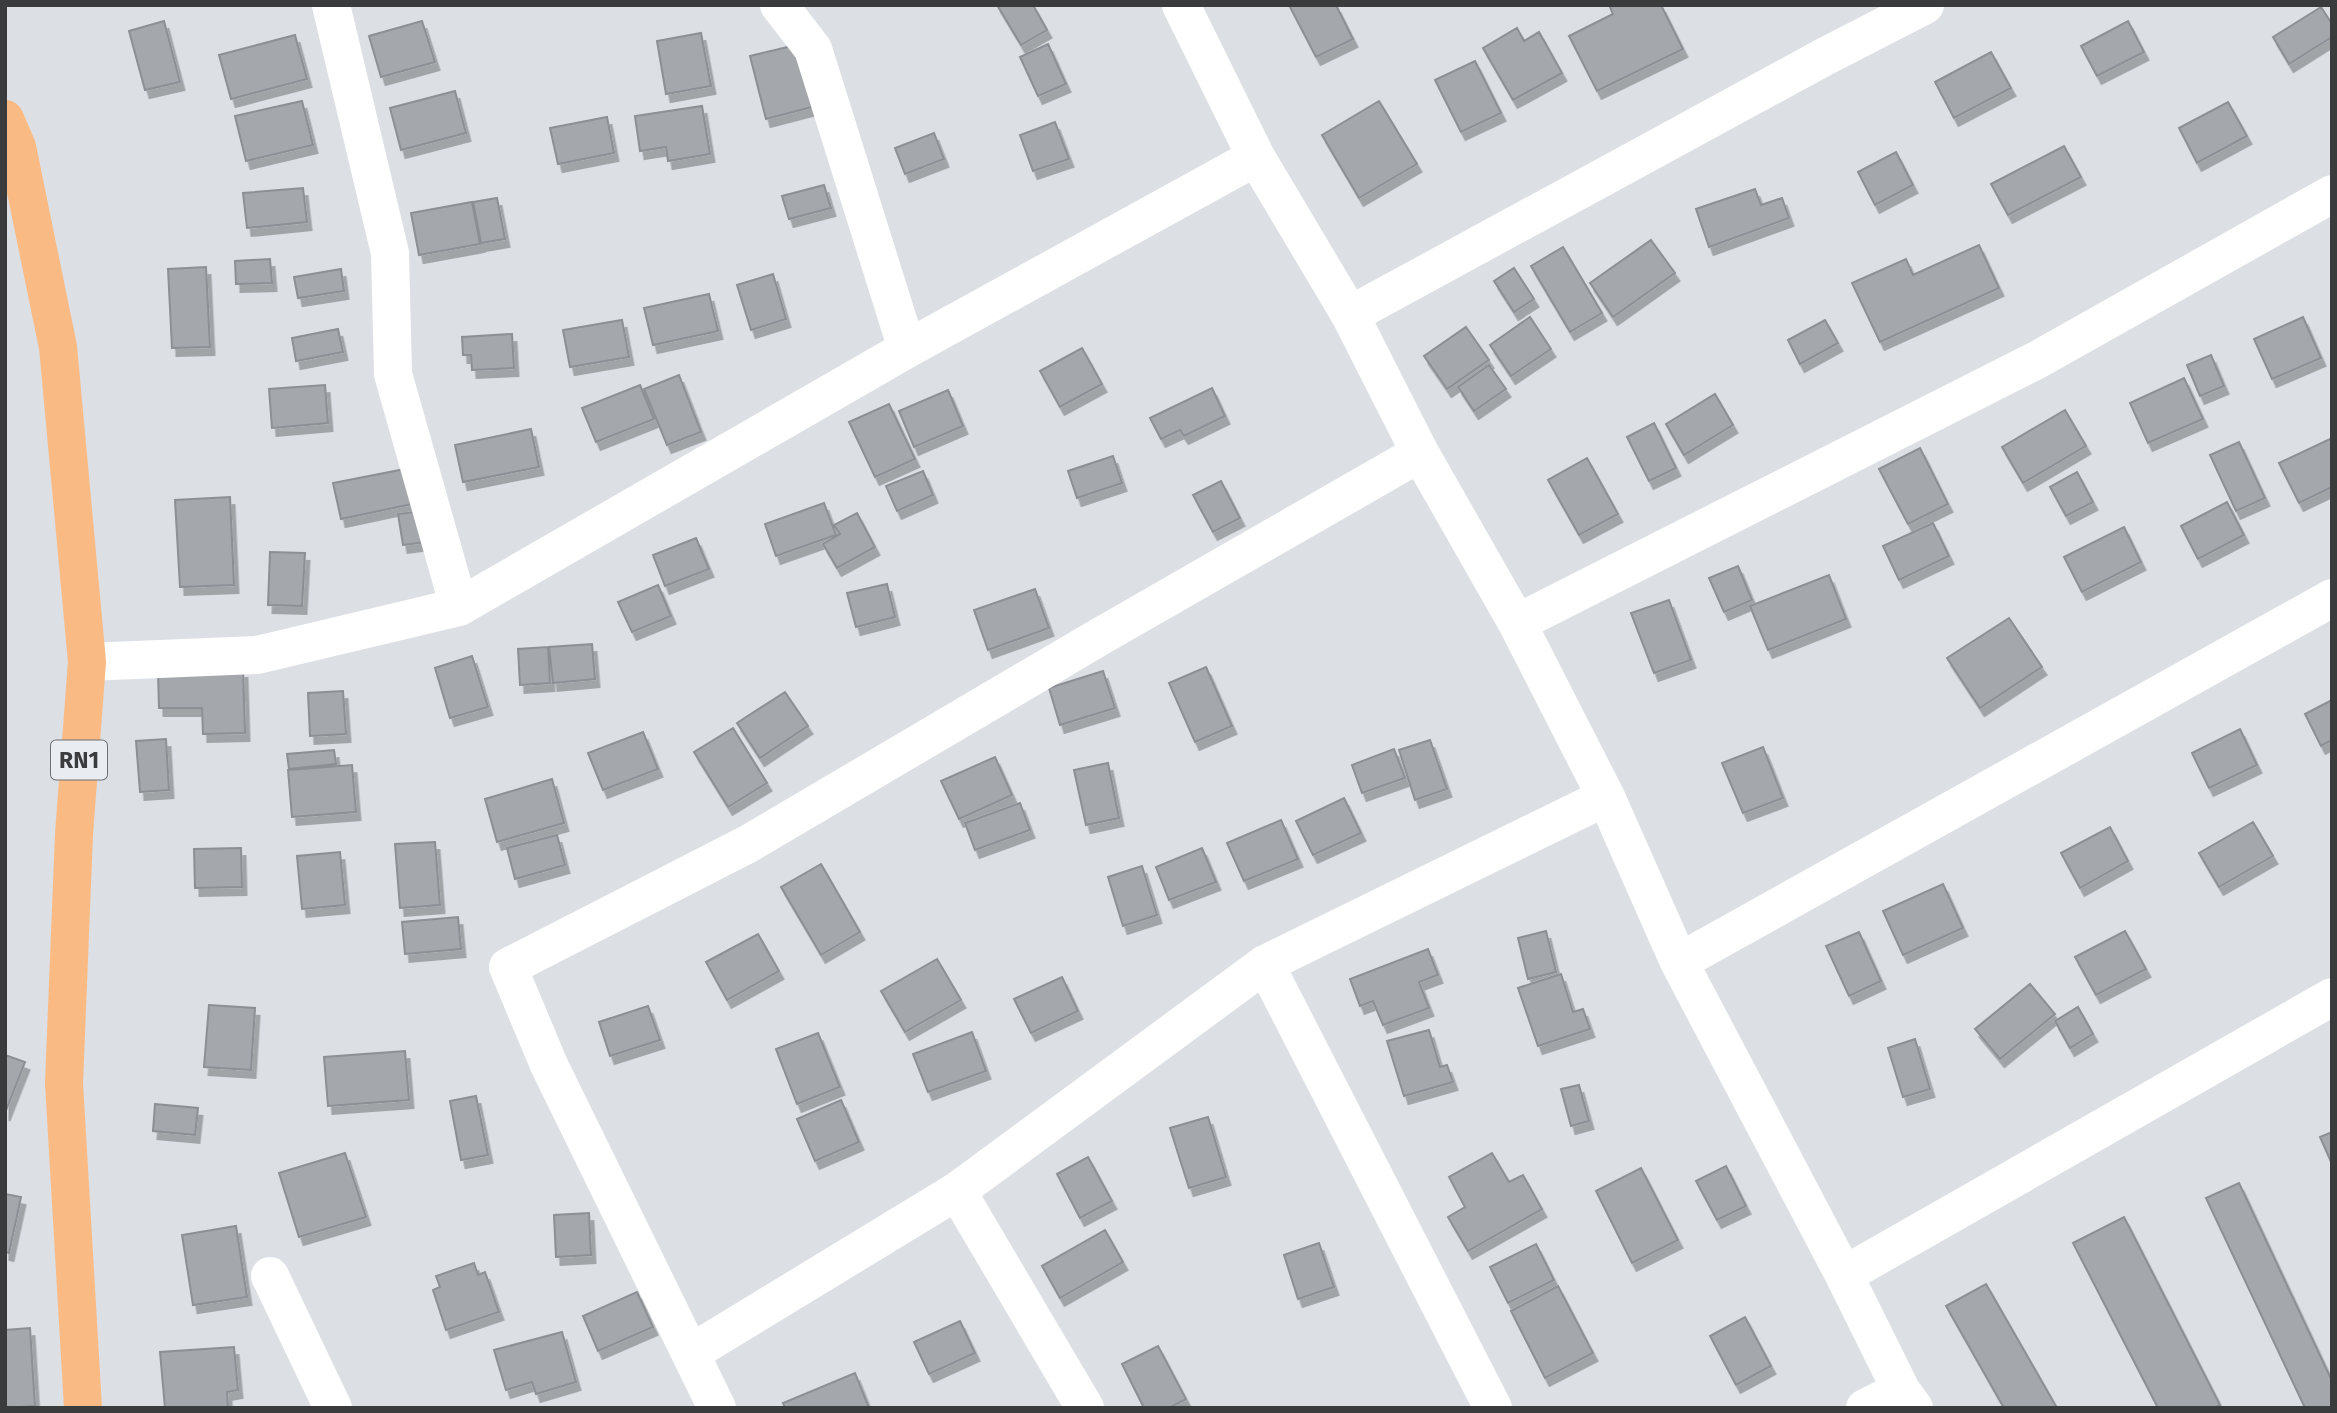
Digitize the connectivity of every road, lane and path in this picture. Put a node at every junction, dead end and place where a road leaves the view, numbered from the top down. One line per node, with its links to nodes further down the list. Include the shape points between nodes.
1 (331, 5): 12 (street, via 390,253 393,374)
2 (779, 5): 9 (street, via 813,49)
3 (1181, 5): 6 (street)
4 (1925, 5): 8 (street)
5 (5, 120): 14 (highway, RN1, via 17,147 58,346)
6 (1256, 157): 8 (street); 9 (street)
7 (2332, 194): 13 (street, via 2037,360)
8 (1350, 315): 10 (street)
9 (906, 349): 12 (street)
10 (1420, 453): 13 (street); 22 (street, via 748,844 508,967 549,1065)
11 (2332, 598): 16 (street)
12 (459, 607): 14 (street, via 257,655)
13 (1517, 623): 15 (street)
14 (87, 662): 24 (highway, RN1, via 74,834 64,1083)
15 (1606, 797): 16 (street); 17 (street)
16 (1679, 962): 20 (street)
17 (1265, 964): 19 (street); 28 (street)
18 (2332, 997): 20 (street)
19 (957, 1191): 22 (street); 27 (street)
20 (1844, 1275): 23 (street)
21 (270, 1276): 25 (street)
22 (691, 1353): 26 (street)
23 (1907, 1399): 29 (street)
24 (83, 1408)
25 (333, 1408)
26 (717, 1408)
27 (1085, 1408)
28 (1493, 1408)
29 (1865, 1408)

